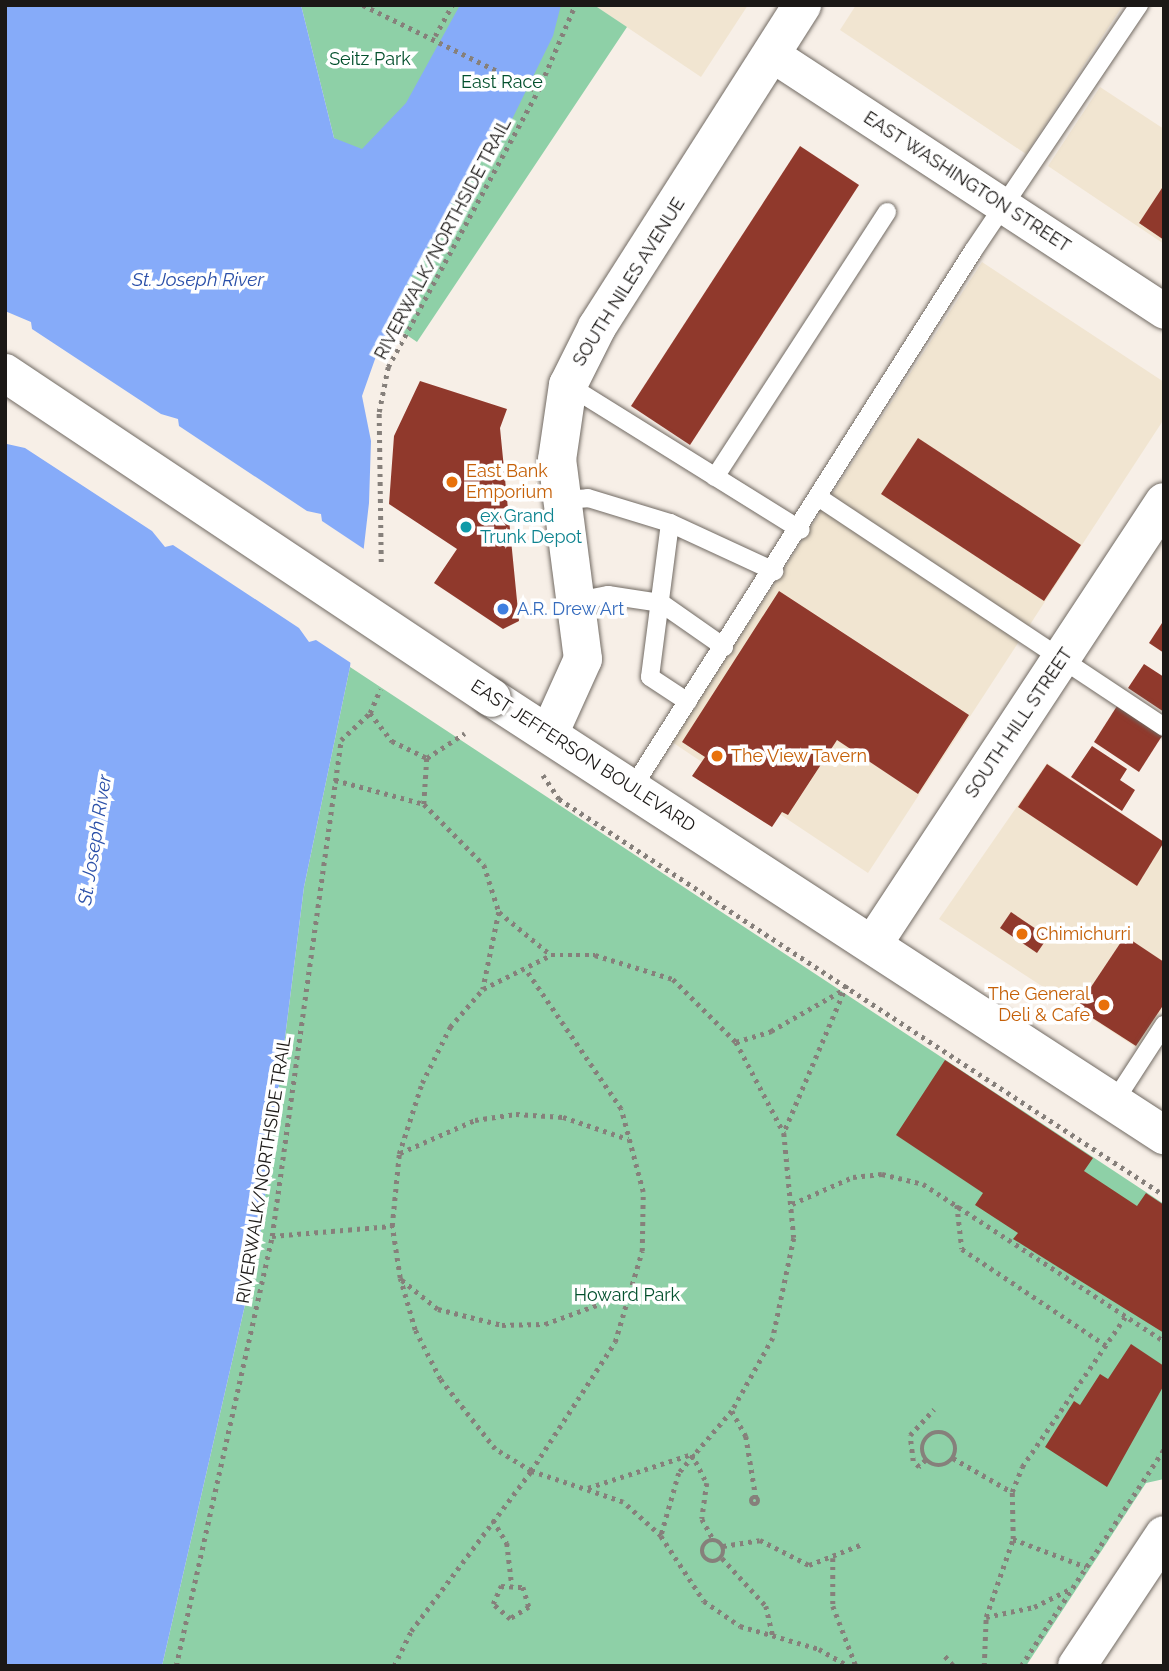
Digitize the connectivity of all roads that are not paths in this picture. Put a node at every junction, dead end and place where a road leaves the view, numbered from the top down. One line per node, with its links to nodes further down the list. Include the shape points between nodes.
1 (802, 5): 3 (street, SOUTH NILES AVENUE)
2 (1139, 5): 4 (lane)
3 (770, 53): 4 (street, EAST WASHINGTON STREET); 8 (street, SOUTH NILES AVENUE, via 597,327)
4 (1003, 206): 6 (street, EAST WASHINGTON STREET); 10 (lane)
5 (887, 212): 9 (lane)
6 (1164, 311)
7 (5, 373): 22 (street, EAST JEFFERSON BOULEVARD, bridge, via 492,698)
8 (568, 385): 9 (lane); 11 (street, SOUTH NILES AVENUE, via 558,438)
9 (715, 477): 14 (lane)
10 (821, 499): 14 (lane); 19 (lane)
11 (562, 500): 13 (lane, via 588,498); 16 (street, SOUTH NILES AVENUE)
12 (1164, 502): 19 (street, SOUTH HILL STREET)
13 (670, 523): 15 (lane); 17 (lane)
14 (801, 530): 15 (lane)
15 (774, 571): 18 (lane)
16 (577, 601): 17 (lane, via 608,595); 22 (street, SOUTH NILES AVENUE, via 583,659)
17 (661, 603): 18 (lane); 20 (lane, via 650,677)
18 (724, 647): 20 (lane)
19 (1061, 660): 21 (lane); 24 (street, SOUTH HILL STREET)
20 (688, 702): 23 (lane)
21 (1164, 727)
22 (550, 732): 23 (street, EAST JEFFERSON BOULEVARD)
23 (633, 788): 24 (street, EAST JEFFERSON BOULEVARD)
24 (873, 944): 26 (street, EAST JEFFERSON BOULEVARD)
25 (1164, 1025): 26 (lane)
26 (1114, 1102): 27 (street, EAST JEFFERSON BOULEVARD)
27 (1164, 1135)
28 (1164, 1535): 29 (street)
29 (1077, 1666)

